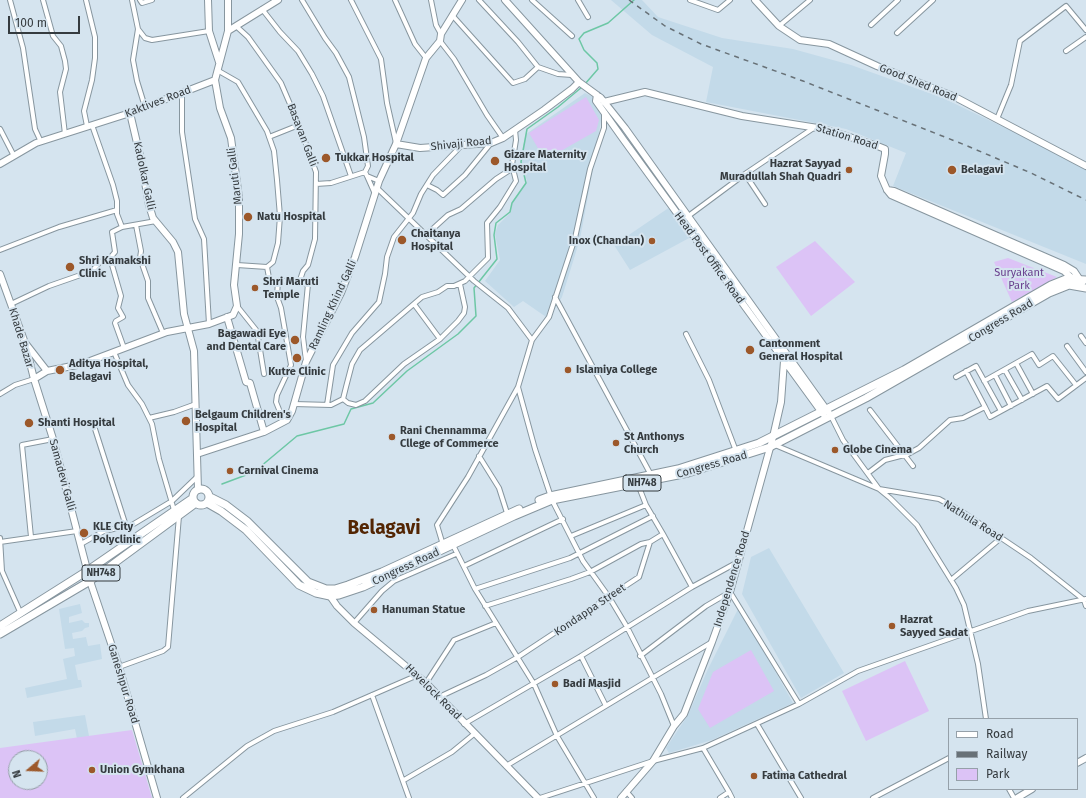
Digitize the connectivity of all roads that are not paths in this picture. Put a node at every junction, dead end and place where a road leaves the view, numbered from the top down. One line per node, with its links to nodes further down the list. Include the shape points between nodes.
1 (10, 0): 63 (street, via 23,48 35,129)
2 (43, 0): 60 (street, via 53,36 61,46 65,61 66,70 60,92)
3 (86, 0): 55 (street, via 95,37 92,80 84,111)
4 (132, 0): 31 (street)
5 (140, 0): 6 (street, via 142,3)
6 (152, 0)
7 (208, 0): 33 (street)
8 (228, 0): 34 (street)
9 (278, 0): 25 (street)
10 (302, 0): 71 (street, via 349,78 364,137 368,166)
11 (351, 0): 65 (street, via 381,59)
12 (395, 0): 41 (street, via 415,44)
13 (431, 0): 36 (street, via 436,25)
14 (462, 0): 26 (street)
15 (479, 0): 43 (street)
16 (505, 0): 45 (street, Head Post Office Road)
17 (532, 0): 37 (street)
18 (578, 0): 27 (street)
19 (690, 0): 20 (street, via 718,10)
20 (730, 0)
21 (755, 0): 30 (street, Good Shed Road)
22 (810, 0): 30 (street)
23 (898, 0): 28 (street)
24 (933, 0): 35 (street)
25 (262, 9): 29 (street); 73 (street, via 298,51 312,74 323,96)
26 (452, 15): 36 (street); 43 (street, via 513,83 525,79)
27 (588, 16)
28 (871, 25)
29 (236, 26): 34 (street); 56 (street, Basavan Galli, via 248,37 281,84)
30 (779, 26): 54 (street, Good Shed Road, via 800,40 829,44 955,97)
31 (138, 29): 33 (street, via 145,38 152,40); 51 (street, via 133,60)
32 (1086, 30): 54 (street, via 1066,6 1020,41 1011,85)
33 (209, 31): 42 (street)
34 (228, 31): 42 (street)
35 (897, 33)
36 (441, 34): 39 (street)
37 (572, 36)
38 (1086, 37): 40 (street)
39 (440, 41): 41 (street, Ramling Khind Galli); 62 (street)
40 (1066, 51)
41 (426, 58): 65 (street, Ramling Khind Galli)
42 (219, 62): 44 (street)
43 (538, 67): 45 (street, via 558,74)
44 (217, 70): 46 (street); 61 (street, via 238,82 245,90)
45 (573, 75): 47 (street, Head Post Office Road)
46 (214, 80): 48 (street, Kaktives Road); 89 (street, Maruti Galli, via 220,108 231,138 239,198)
47 (581, 83): 49 (street, Head Post Office Road); 59 (street, Shivaji Road)
48 (182, 92): 51 (street, Kaktives Road); 102 (street, via 182,132 195,219 204,239)
49 (597, 95): 50 (street, Head Post Office Road); 52 (street, Head Post Office Road, via 596,100)
50 (604, 102): 52 (street); 57 (street, Station Road, via 645,92 742,116); 81 (street, Head Post Office Road)
51 (145, 107): 53 (street, Kaktives Road)
52 (604, 111): 97 (street, via 604,128 590,169 575,238); 113 (street, Head Post Office Road)
53 (130, 113): 55 (street, Kaktives Road); 83 (street, Kadolkar Galli, via 149,205)
54 (997, 119): 69 (street, Good Shed Road)
55 (89, 125): 60 (street, Kaktives Road); 80 (street, via 113,185)
56 (299, 125): 61 (street); 75 (street, Basavan Galli, via 316,172)
57 (815, 127): 72 (street); 95 (street, Station Road, via 885,149 881,176 892,195 1064,271)
58 (0, 129): 67 (street)
59 (515, 130): 62 (street, Shivaji Road); 70 (street)
60 (65, 134): 63 (street, Kaktives Road)
61 (269, 137): 90 (street, via 274,151 280,216 278,243 273,262)
62 (503, 138): 64 (street, Shivaji Road)
63 (41, 142): 67 (street, Kaktives Road)
64 (491, 143): 66 (street, Shivaji Road); 76 (street, via 465,175 443,195)
65 (396, 144): 66 (street, Shivaji Road, via 420,148); 74 (street, Ramling Khind Galli)
66 (461, 146): 76 (street, via 433,175)
67 (14, 156): 68 (street, Kaktives Road)
68 (0, 164)
69 (1086, 166)
70 (513, 168): 86 (street, via 496,179 466,206 448,215); 92 (street, via 516,181 487,223 488,258)
71 (366, 174): 73 (street); 74 (street); 78 (street)
72 (745, 174): 79 (street); 81 (street)
73 (350, 176): 75 (street, via 331,183)
74 (379, 181): 77 (street, Ramling Khind Galli)
75 (316, 184): 94 (street, Basavan Galli, via 315,240 308,265)
76 (427, 185): 82 (street)
77 (377, 188): 78 (street, Ramling Khind Galli); 82 (street)
78 (375, 196): 116 (street, Ramling Khind Galli, via 341,293)
79 (765, 204)
80 (117, 210): 85 (street); 87 (street, via 59,227)
81 (687, 217): 113 (street, Head Post Office Road)
82 (409, 219): 86 (street); 136 (street, via 394,237 387,257 379,302 352,334 333,365)
83 (156, 221): 84 (street); 103 (street, Kadolkar Galli, via 178,252)
84 (136, 225): 85 (street); 104 (street, via 142,251 140,258 148,281 148,298)
85 (122, 227): 88 (street, via 112,232 115,252)
86 (426, 235): 92 (street)
87 (0, 250)
88 (110, 258): 98 (street, via 100,262 92,271 49,286); 112 (street, via 121,296 118,308 123,318 116,320 115,323)
89 (237, 265): 90 (street); 100 (street, Maruti Galli, via 234,285)
90 (267, 267): 93 (street, via 270,283)
91 (0, 274): 98 (street, Khade Bazar)
92 (470, 276): 96 (street); 108 (street, via 508,308)
93 (278, 280): 94 (street); 143 (street, via 277,297 291,365 276,402)
94 (299, 283): 116 (street, via 308,284 303,337)
95 (1081, 283): 141 (highway, Congress Road / NH748, via 1049,293 922,367)
96 (460, 284): 99 (street, via 447,286 422,297); 107 (street, via 464,313)
97 (555, 297): 108 (street, via 549,317); 156 (street)
98 (11, 304): 109 (street, Khade Bazar)
99 (414, 304): 107 (street); 132 (street, via 360,350 352,364)
100 (237, 306): 101 (street, via 233,315); 122 (street, via 257,331)
101 (227, 317): 102 (street); 145 (street)
102 (209, 324): 103 (street)
103 (186, 327): 104 (street); 134 (street, Kadolkar Galli, via 194,351)
104 (163, 333): 112 (street)
105 (686, 334): 149 (street, via 709,380)
106 (1081, 336): 110 (street)
107 (440, 339): 132 (street, via 404,364 365,401 356,405 348,404)
108 (532, 340): 129 (street)
109 (25, 343): 119 (street); 126 (street, Khade Bazar)
110 (1086, 343)
111 (1066, 346): 121 (street)
112 (124, 348): 114 (street)
113 (780, 350): 115 (street, Head Post Office Road); 141 (street, Head Post Office Road)
114 (114, 352): 119 (street, via 82,364); 142 (street, via 128,385)
115 (784, 361): 141 (street, Head Post Office Road); 146 (street, Independence Road, via 781,402)
116 (306, 362): 135 (street, Ramling Khind Galli)
117 (1016, 363): 118 (street); 128 (street, via 1032,354 1039,365 1053,356); 131 (street)
118 (1005, 370): 123 (street); 133 (street)
119 (47, 371): 126 (street)
120 (966, 372): 124 (street); 127 (street, via 976,366); 138 (street)
121 (1086, 372)
122 (264, 374)
123 (995, 375): 127 (street); 137 (street)
124 (956, 377)
125 (1086, 378): 128 (street)
126 (34, 379): 130 (street, via 15,385); 147 (street, Samadevi Galli)
127 (984, 381): 140 (street)
128 (1076, 385): 131 (street, via 1058,399 1047,386)
129 (518, 387): 152 (street); 160 (street)
130 (0, 394)
131 (1032, 394): 133 (street)
132 (343, 399): 136 (street)
133 (1022, 400): 137 (street)
134 (196, 404): 142 (street); 150 (street, Kadolkar Galli)
135 (294, 404): 136 (street); 143 (street, Ramling Khind Galli)
136 (327, 405)
137 (1011, 406): 140 (street)
138 (985, 407): 140 (street, via 990,417); 151 (street, via 963,418 950,420 919,448)
139 (870, 410): 151 (street)
140 (1001, 411)
141 (827, 414): 146 (highway, Congress Road / NH748); 148 (highway, Congress Road / NH748); 154 (street)
142 (149, 418): 162 (street)
143 (287, 420): 145 (street)
144 (96, 429): 169 (street)
145 (264, 432): 150 (street)
146 (773, 437): 148 (street, Independence Road); 149 (highway, Congress Road / NH748)
147 (53, 439): 170 (street, Samadevi Galli); 173 (street, via 22,445)
148 (772, 446): 156 (highway, Congress Road / NH748, via 715,465); 158 (street, Nathula Road); 182 (street, Independence Road)
149 (736, 452): 156 (highway, Congress Road / NH748)
150 (196, 454): 155 (street, Kadolkar Galli)
151 (905, 454): 153 (street); 154 (street, via 885,460)
152 (479, 456): 166 (street, via 499,488); 179 (street, via 437,525)
153 (914, 466)
154 (868, 473): 158 (street)
155 (197, 477): 159 (street, Kadolkar Galli); 162 (street)
156 (652, 478): 157 (highway, Congress Road / NH748)
157 (636, 481): 160 (highway, Congress Road / NH748); 164 (street)
158 (879, 489): 174 (street, Nathula Road, via 939,499); 187 (street, via 917,525)
159 (198, 490): 161 (highway, NH748, via 204,490); 163 (highway, NH748, via 194,493)
160 (551, 498): 166 (highway, Congress Road / NH748); 168 (street); 178 (highway, Congress Road / NH748)
161 (208, 500): 163 (highway, NH748, via 200,505); 190 (highway, NH748, via 226,505 247,521 308,582); 193 (highway, Congress Road / NH748, via 246,530 299,585)
162 (172, 501): 165 (street); 169 (street)
163 (195, 501): 165 (highway, NH748)
164 (646, 505): 167 (street); 172 (street)
165 (176, 513): 184 (highway, NH748); 188 (highway, NH748); 209 (street, via 168,647)
166 (508, 513): 179 (highway, Congress Road / NH748)
167 (653, 516): 171 (street); 181 (street)
168 (563, 519): 172 (street); 183 (street)
169 (126, 526): 177 (street, via 104,531)
170 (77, 531): 173 (street); 177 (street, Samadevi Galli)
171 (663, 534): 176 (street); 189 (street)
172 (571, 536): 181 (street)
173 (31, 537): 175 (street)
174 (1001, 538): 187 (street); 195 (street, Nathula Road)
175 (0, 541): 185 (street)
176 (650, 542): 186 (street, via 635,547); 194 (street, Kondappa Street, via 640,577)
177 (81, 544): 184 (street, Samadevi Galli)
178 (453, 545): 179 (highway, Congress Road / NH748); 180 (street)
179 (444, 546): 190 (highway, Congress Road / NH748, via 348,585); 193 (highway, Congress Road / NH748, via 356,590)
180 (456, 554): 183 (street); 199 (street, via 394,581)
181 (580, 554): 186 (street); 191 (street)
182 (738, 562): 189 (street); 192 (street, Independence Road)
183 (464, 566): 191 (street)
184 (88, 571): 188 (street, Ganeshpur Road); 198 (highway, NH748)
185 (1, 572): 198 (street)
186 (590, 572): 194 (street); 196 (street)
187 (951, 580): 203 (street, via 964,605)
188 (90, 581): 204 (highway, NH748); 209 (street, Ganeshpur Road)
189 (692, 586): 202 (street)
190 (326, 589): 193 (street, Havelock Road)
191 (475, 589): 196 (street)
192 (730, 592): 205 (street, Independence Road); 207 (street, via 706,606); 217 (street)
193 (330, 596): 199 (street, Havelock Road)
194 (609, 597): 202 (street); 208 (street, Kondappa Street)
195 (1085, 600): 197 (street); 203 (street, via 1028,611)
196 (485, 606): 200 (street)
197 (1086, 606)
198 (21, 614): 201 (highway, NH748)
199 (354, 623): 210 (street, Havelock Road)
200 (496, 623): 208 (street); 212 (street, via 452,641)
201 (0, 626)
202 (627, 627): 206 (street); 207 (street)
203 (970, 632): 217 (street, via 858,671); 218 (street, via 978,664)
204 (0, 634)
205 (712, 642): 211 (street); 221 (street, Independence Road, via 684,714)
206 (581, 656): 213 (street); 216 (street)
207 (640, 656): 211 (street)
208 (518, 657): 213 (street); 215 (street, Kondappa Street)
209 (119, 667): 234 (street, Ganeshpur Road)
210 (418, 675): 212 (street, Havelock Road); 214 (street)
211 (651, 677): 216 (street); 221 (street)
212 (426, 683): 215 (street, Havelock Road)
213 (534, 684): 219 (street); 223 (street)
214 (372, 695): 228 (street); 235 (street, via 333,712 274,731 247,746)
215 (439, 697): 219 (street, Havelock Road)
216 (605, 704): 223 (street)
217 (799, 704): 220 (street)
218 (986, 718)
219 (464, 724): 222 (street, Havelock Road)
220 (757, 724): 224 (street); 243 (street)
221 (674, 726): 226 (street, Independence Road)
222 (474, 734): 227 (street, Havelock Road); 228 (street, via 452,752)
223 (557, 736): 227 (street); 229 (street)
224 (703, 748): 226 (street); 233 (street)
225 (948, 759): 244 (street)
226 (653, 760): 229 (street); 232 (street, Independence Road)
227 (506, 766): 237 (street, Havelock Road)
228 (404, 780): 236 (street)
229 (587, 783): 237 (street); 238 (street)
230 (1010, 790): 245 (street)
231 (1030, 790): 245 (street)
232 (626, 791): 239 (street, Independence Road); 240 (street)
233 (729, 792): 241 (street); 242 (street)
234 (157, 798)
235 (183, 798)
236 (409, 798)
237 (539, 798)
238 (594, 798)
239 (621, 798)
240 (632, 798)
241 (720, 798)
242 (732, 798)
243 (801, 798)
244 (873, 798)
245 (1016, 798)

